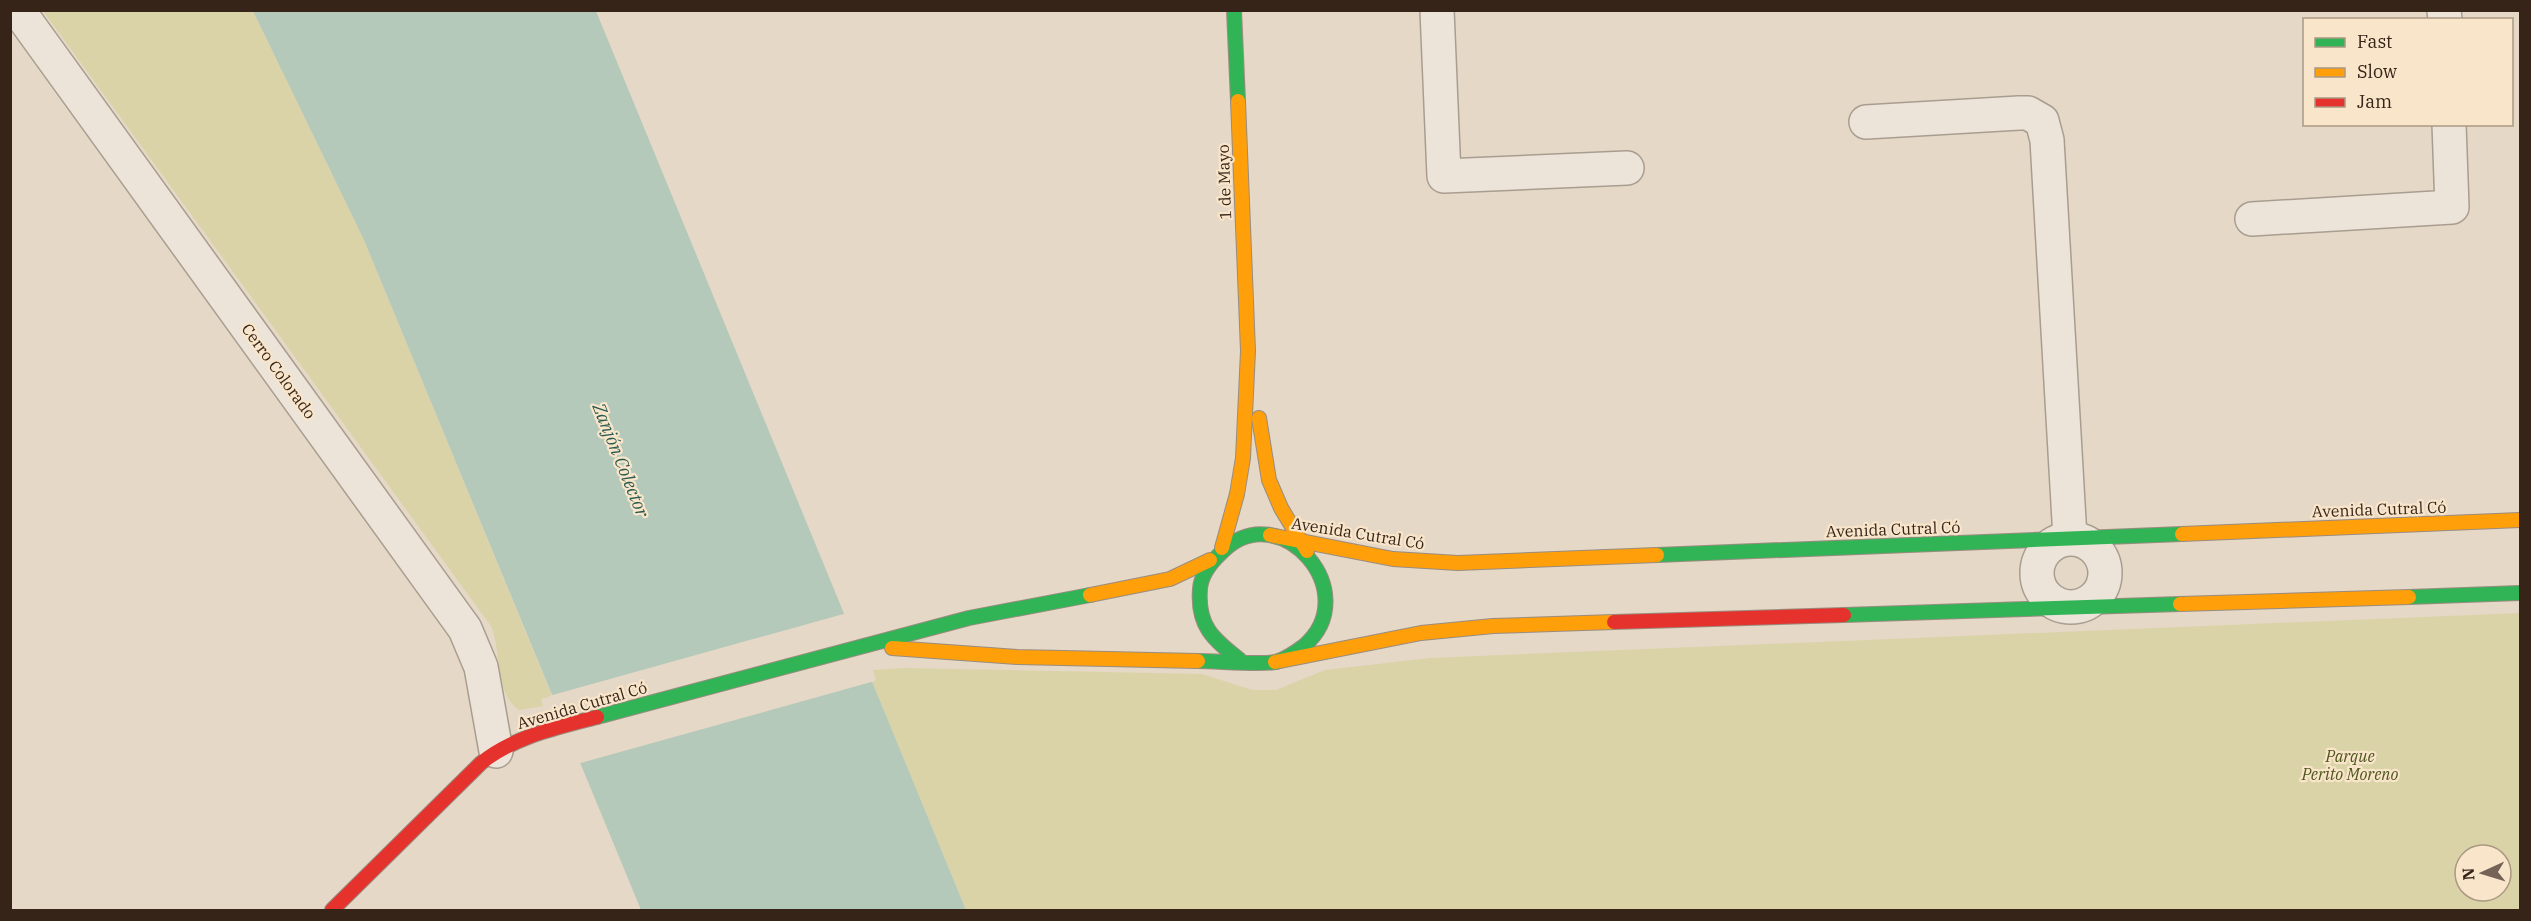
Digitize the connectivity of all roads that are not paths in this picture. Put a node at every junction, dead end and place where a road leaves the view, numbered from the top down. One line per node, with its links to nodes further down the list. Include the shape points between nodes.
1 (18, 10): 21 (street, Cerro Colorado, via 465,629 481,667)
2 (1234, 10): 8 (main road, 1 de Mayo)
3 (1437, 10): 6 (street, via 1444,176)
4 (1866, 122): 11 (street, via 2019,113 2042,121 2047,140)
5 (2449, 126): 7 (street, via 2452,207)
6 (1627, 168)
7 (2252, 219)
8 (1248, 351): 12 (main road, 1 de Mayo, via 1269,477 1282,511); 13 (main road, 1 de Mayo, via 1243,458)
9 (2520, 520): 11 (main road, Avenida Cutral Có)
10 (1270, 535): 12 (main road, Avenida Cutral Có); 13 (main road, Avenida Cutral Có, via 1253,535); 15 (main road, Avenida Cutral Có, via 1286,539)
11 (2070, 538): 12 (main road, Avenida Cutral Có, via 1458,563 1393,559); 17 (street, via 2091,544 2103,561 2105,572 2099,592 2083,605); 17 (street, via 2048,547 2040,557 2037,580 2050,599)
12 (1301, 541): 15 (main road, 1 de Mayo)
13 (1222, 548): 14 (main road, Avenida Cutral Có)
14 (1210, 560): 18 (main road, Avenida Cutral Có, via 1170,579 1013,608); 19 (main road, Avenida Cutral Có, via 1202,575 1198,609 1212,639)
15 (1314, 561): 20 (main road, Avenida Cutral Có, via 1326,595 1318,630 1293,656)
16 (2520, 593): 17 (main road, Avenida Cutral Có)
17 (2072, 607): 20 (main road, Avenida Cutral Có, via 1493,626 1420,633)
18 (866, 646): 19 (main road, Avenida Cutral Có, via 1017,657); 21 (main road, Avenida Cutral Có, via 550,728)
19 (1240, 660): 20 (main road, Avenida Cutral Có)
20 (1275, 662)
21 (496, 752): 22 (main road, Avenida Cutral Có)
22 (332, 910)

